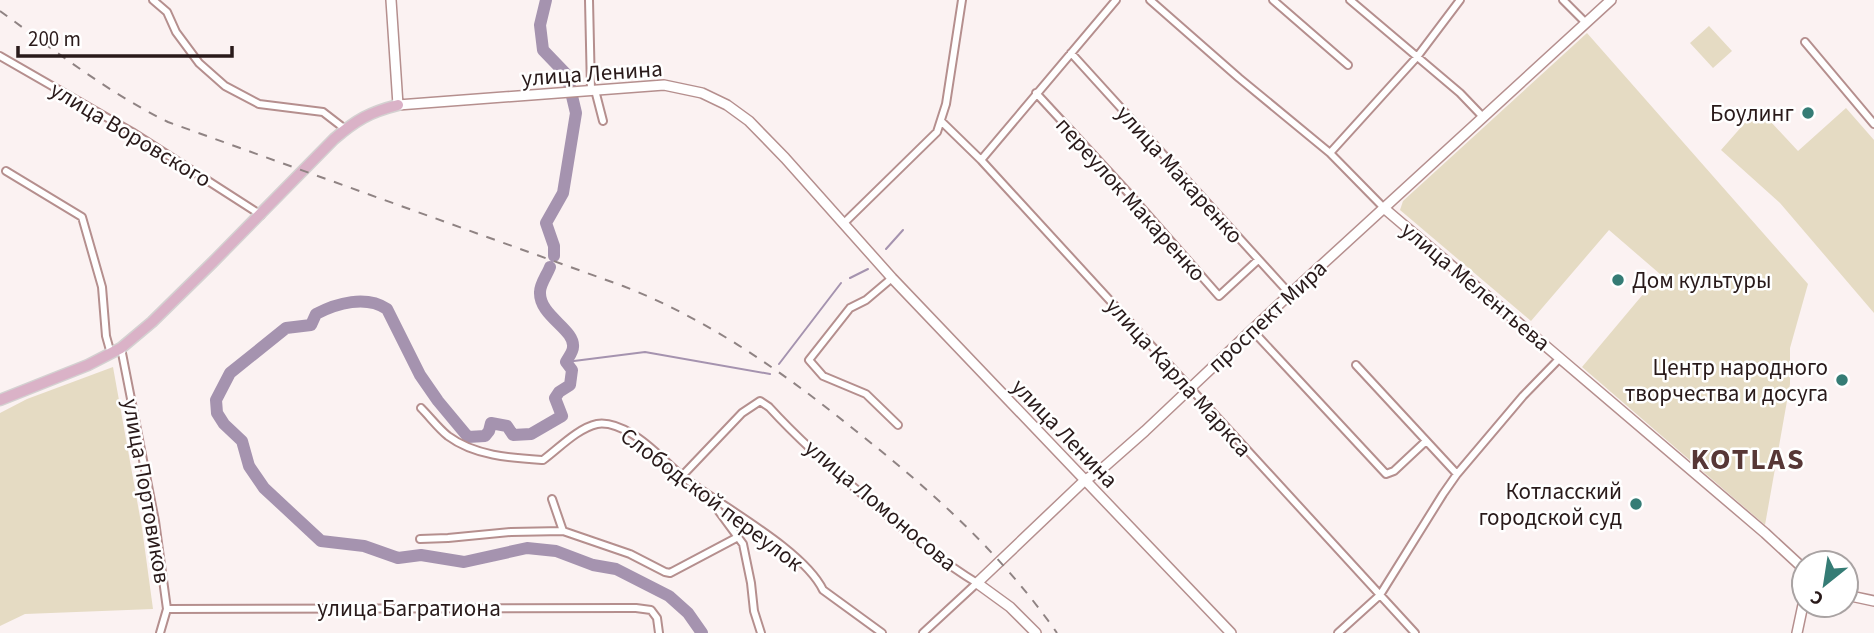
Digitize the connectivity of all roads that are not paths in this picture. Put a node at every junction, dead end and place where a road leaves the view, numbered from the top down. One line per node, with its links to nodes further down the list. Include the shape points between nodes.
1 (153, 0): 25 (street, via 167,12 199,63 225,86 259,104 323,112)
2 (391, 0): 20 (street)
3 (589, 0): 18 (street)
4 (961, 0): 23 (street)
5 (1116, 0): 14 (street)
6 (1150, 0): 26 (street, улица Мелентьева)
7 (1273, 0): 17 (street)
8 (1350, 0): 16 (street)
9 (1460, 0): 16 (street)
10 (1563, 0): 12 (street)
11 (1611, 0): 12 (street, проспект Мира)
12 (1586, 23): 21 (street, проспект Мира)
13 (1805, 42): 24 (street)
14 (1070, 53): 19 (street); 32 (street, улица Макаренко)
15 (0, 56): 30 (street, улица Воровского, via 132,132)
16 (1417, 57): 21 (street); 26 (street)
17 (1348, 65)
18 (590, 90): 20 (street, улица Ленина); 22 (street); 31 (street, улица Ленина, via 664,85 714,98 749,121)
19 (1036, 93): 27 (street); 32 (street, переулок Макаренко, via 1219,296)
20 (398, 105): 25 (main road, улица Ленина, via 373,111)
21 (1483, 117): 29 (street, проспект Мира)
22 (603, 121)
23 (942, 121): 27 (street, улица Карла Маркса); 31 (street, via 937,132)
24 (1874, 124)
25 (345, 129): 30 (main road, улица Ленина)
26 (1330, 153): 29 (street, улица Мелентьева)
27 (981, 160): 40 (street, улица Карла Маркса)
28 (6, 171): 37 (street, via 82,217 102,287)
29 (1385, 209): 34 (street, проспект Мира); 38 (street, улица Мелентьева)
30 (261, 215): 36 (main road, улица Ленина)
31 (843, 224): 33 (street, улица Ленина)
32 (1258, 260): 34 (street, улица Макаренко)
33 (892, 278): 43 (street, via 850,308 809,360 823,376 866,394); 47 (street, улица Ленина)
34 (1290, 294): 35 (street, проспект Мира)
35 (1252, 330): 40 (street, проспект Мира); 44 (street, via 1386,474)
36 (121, 348): 37 (main road, улица Ленина); 56 (street, улица Портовиков)
37 (111, 354): 41 (main road, улица Ленина)
38 (1560, 358): 45 (street); 53 (street, улица Мелентьева)
39 (1356, 365): 44 (street)
40 (1189, 388): 47 (street, проспект Мира); 55 (street, улица Карла Маркса)
41 (0, 400)
42 (421, 408): 46 (street, Слободской переулок, via 450,437 470,448 512,458 543,460 582,430 597,424 617,426 635,435)
43 (898, 425)
44 (1426, 441): 45 (street)
45 (1457, 474): 55 (street)
46 (682, 476): 48 (street, Слободской переулок); 54 (street, улица Ломоносова, via 742,413 760,401 933,555)
47 (1084, 481): 54 (street, проспект Мира); 63 (street, улица Ленина)
48 (704, 492): 51 (street); 60 (street, Слободской переулок, via 793,555 824,590)
49 (552, 499): 50 (street)
50 (563, 531): 51 (street, via 670,573); 52 (street)
51 (738, 537): 59 (street)
52 (420, 539)
53 (1790, 557)
54 (977, 583): 61 (street, проспект Мира); 62 (street, улица Ломоносова)
55 (1380, 595): 64 (street); 65 (street, улица Карла Маркса)
56 (167, 609): 57 (street, улица Портовиков); 58 (street, улица Багратиона, via 636,608 651,610)
57 (160, 633)
58 (659, 633)
59 (761, 633)
60 (882, 633)
61 (923, 633)
62 (1036, 633)
63 (1231, 633)
64 (1338, 633)
65 (1415, 633)

